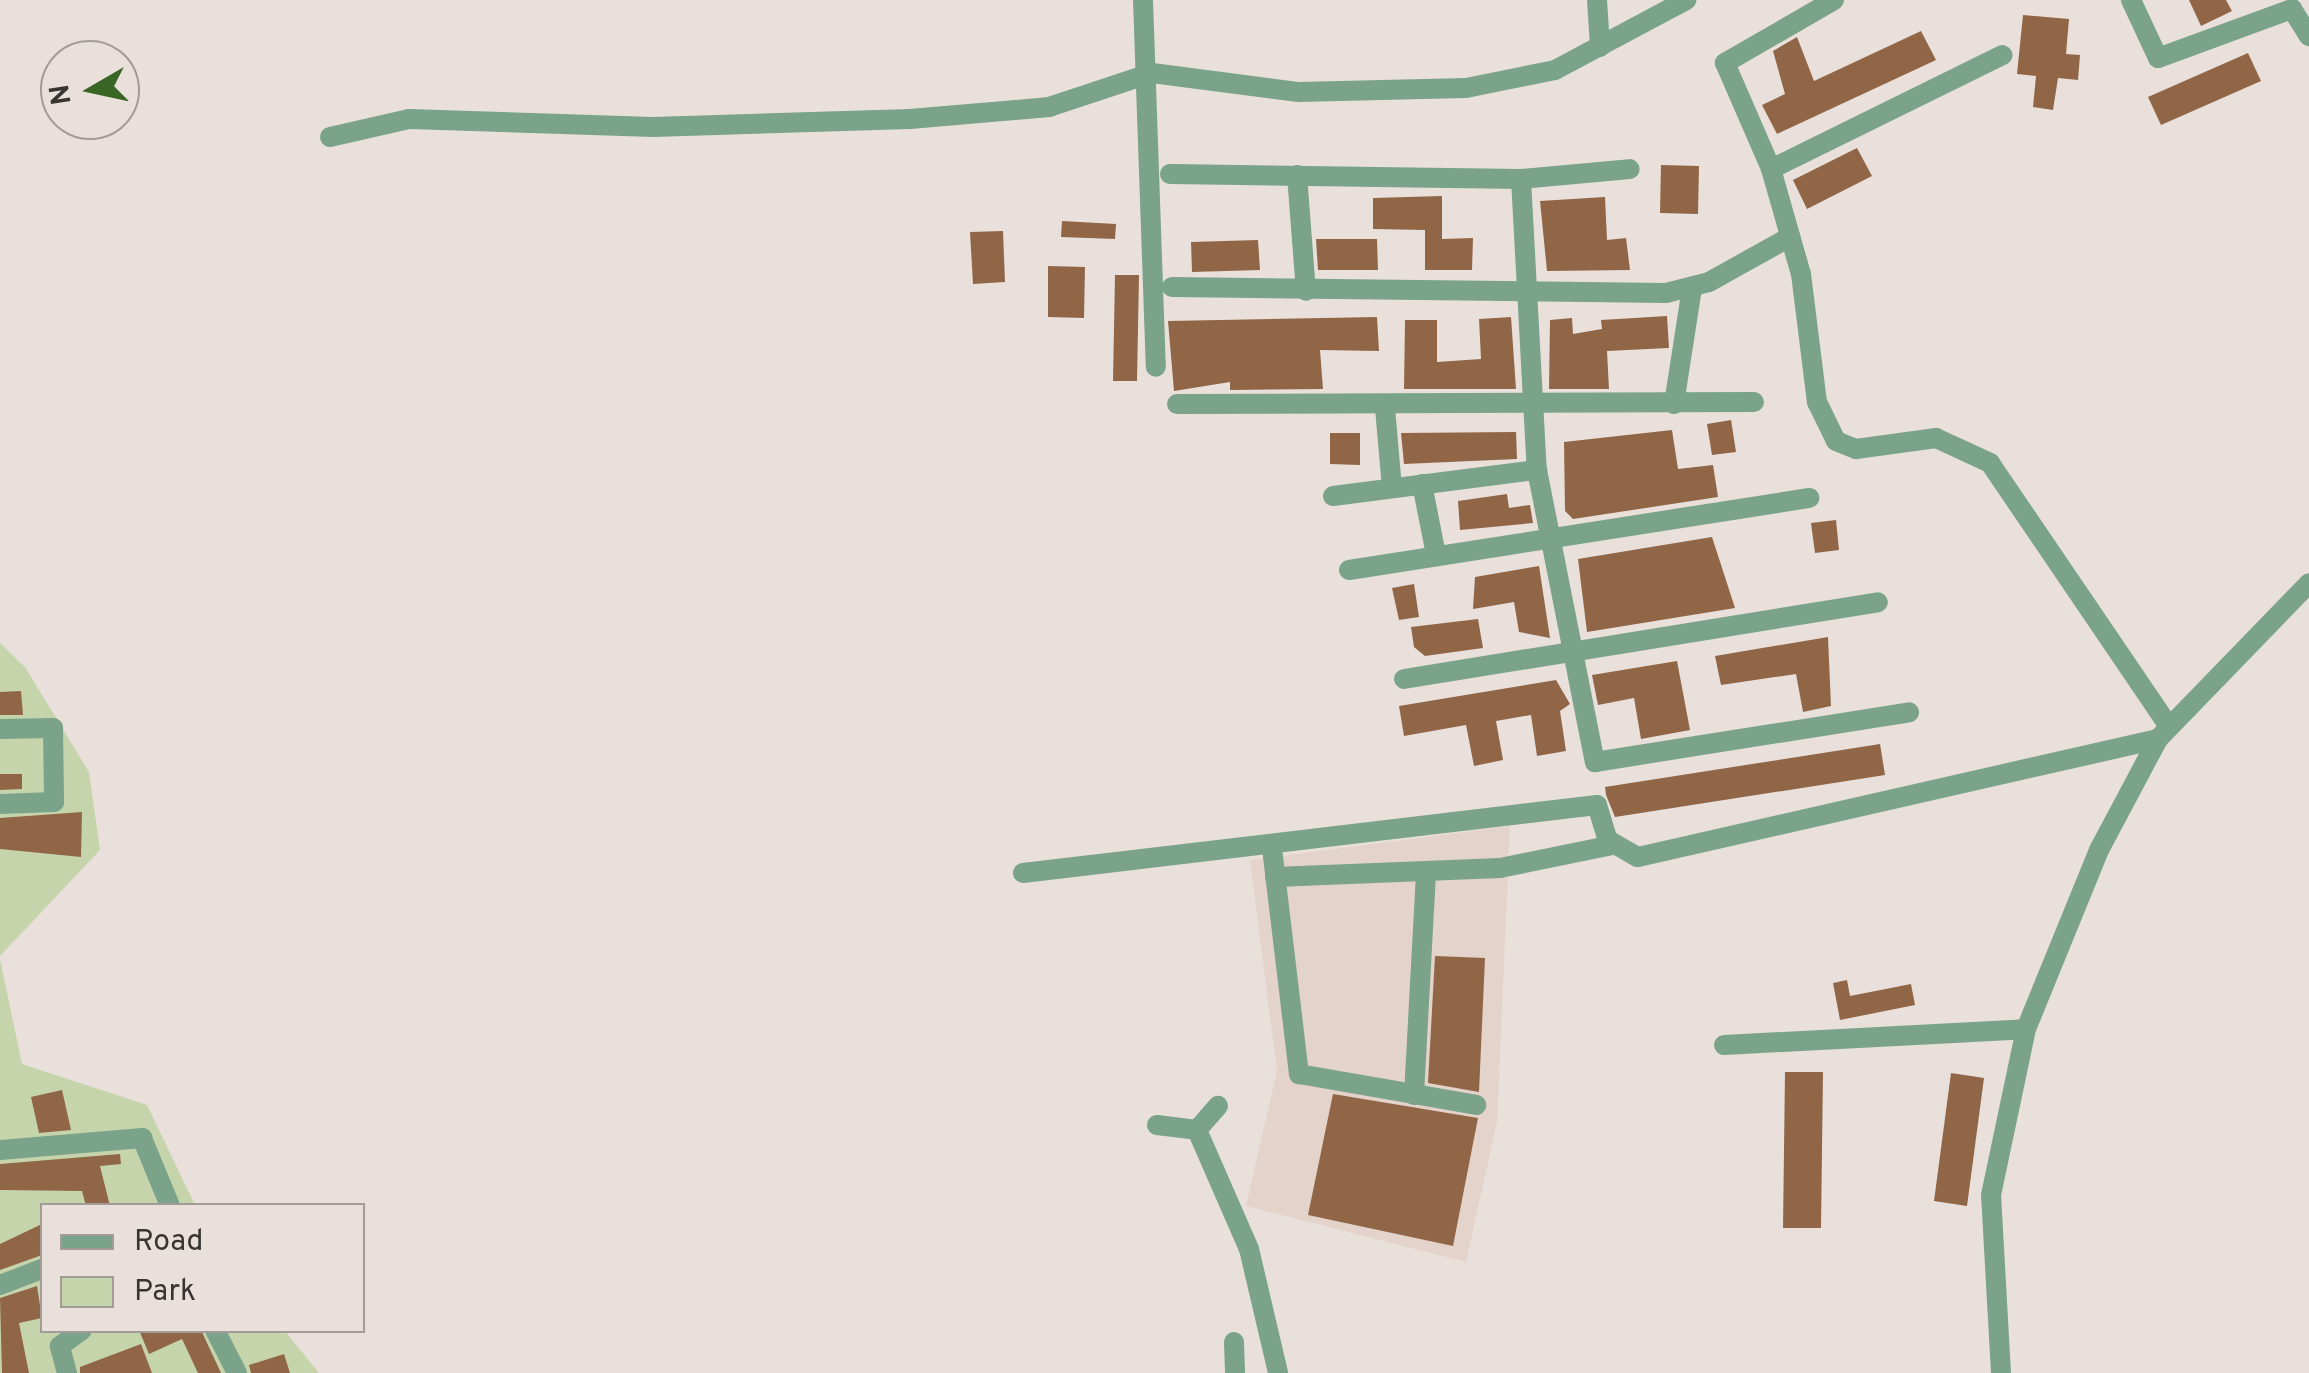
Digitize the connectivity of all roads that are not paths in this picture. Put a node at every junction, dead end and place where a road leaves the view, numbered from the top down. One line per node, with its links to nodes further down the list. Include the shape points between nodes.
1 (1143, 0): 10 (street)
2 (1598, 0): 8 (street)
3 (1686, 0): 8 (street)
4 (1834, 0): 12 (street, via 1725,63)
5 (2131, 0): 6 (street, via 2158,58)
6 (2290, 4): 7 (street)
7 (2309, 36)
8 (1600, 47): 10 (street, via 1555,70 1466,88 1300,92)
9 (2004, 55): 12 (street)
10 (1152, 72): 11 (street, via 1048,108 910,119 652,127 409,119); 22 (street)
11 (330, 137)
12 (1771, 169): 17 (street)
13 (1630, 170): 16 (street)
14 (1170, 174): 15 (street)
15 (1297, 175): 16 (street); 20 (street)
16 (1521, 179): 21 (street)
17 (1790, 237): 19 (street); 42 (street, via 1817,402 1836,441 1856,449 1936,438 1990,463)
18 (1172, 287): 20 (street)
19 (1692, 288): 21 (street); 25 (street)
20 (1306, 291): 21 (street)
21 (1533, 294): 26 (street)
22 (1156, 367)
23 (1754, 402): 25 (street)
24 (1178, 404): 27 (street)
25 (1674, 404): 26 (street)
26 (1536, 406): 27 (street); 28 (street)
27 (1385, 408): 30 (street)
28 (1537, 470): 29 (street); 33 (street)
29 (1422, 484): 30 (street); 34 (street)
30 (1392, 488): 31 (street)
31 (1333, 496)
32 (1809, 498): 33 (street)
33 (1549, 537): 34 (street); 38 (street)
34 (1436, 555): 35 (street)
35 (1349, 570)
36 (2309, 583): 42 (street)
37 (1878, 602): 38 (street)
38 (1569, 653): 39 (street); 40 (street, via 1587,754 1605,765)
39 (1404, 679)
40 (1910, 712)
41 (0, 728): 43 (street, via 53,728 54,802)
42 (2163, 732): 44 (street, via 1638,858); 49 (street, via 2099,850)
43 (0, 804)
44 (1614, 845): 45 (street, via 1597,806); 46 (street)
45 (1272, 848): 47 (street); 48 (street)
46 (1426, 871): 48 (street); 51 (street)
47 (1023, 873)
48 (1275, 876): 51 (street, via 1299,1074)
49 (2026, 1029): 50 (street); 67 (street, via 1991,1196)
50 (1724, 1044)
51 (1414, 1095): 52 (street)
52 (1476, 1105)
53 (1218, 1106): 55 (street)
54 (1158, 1125): 55 (street)
55 (1197, 1130): 66 (street, via 1249,1249)
56 (0, 1150): 57 (street, via 142,1138)
57 (169, 1203)
58 (40, 1270): 59 (street)
59 (0, 1285)
60 (78, 1333): 63 (street, via 60,1346)
61 (217, 1333): 64 (street)
62 (1234, 1342): 65 (street)
63 (68, 1373)
64 (237, 1373)
65 (1235, 1373)
66 (1278, 1373)
67 (2001, 1373)

